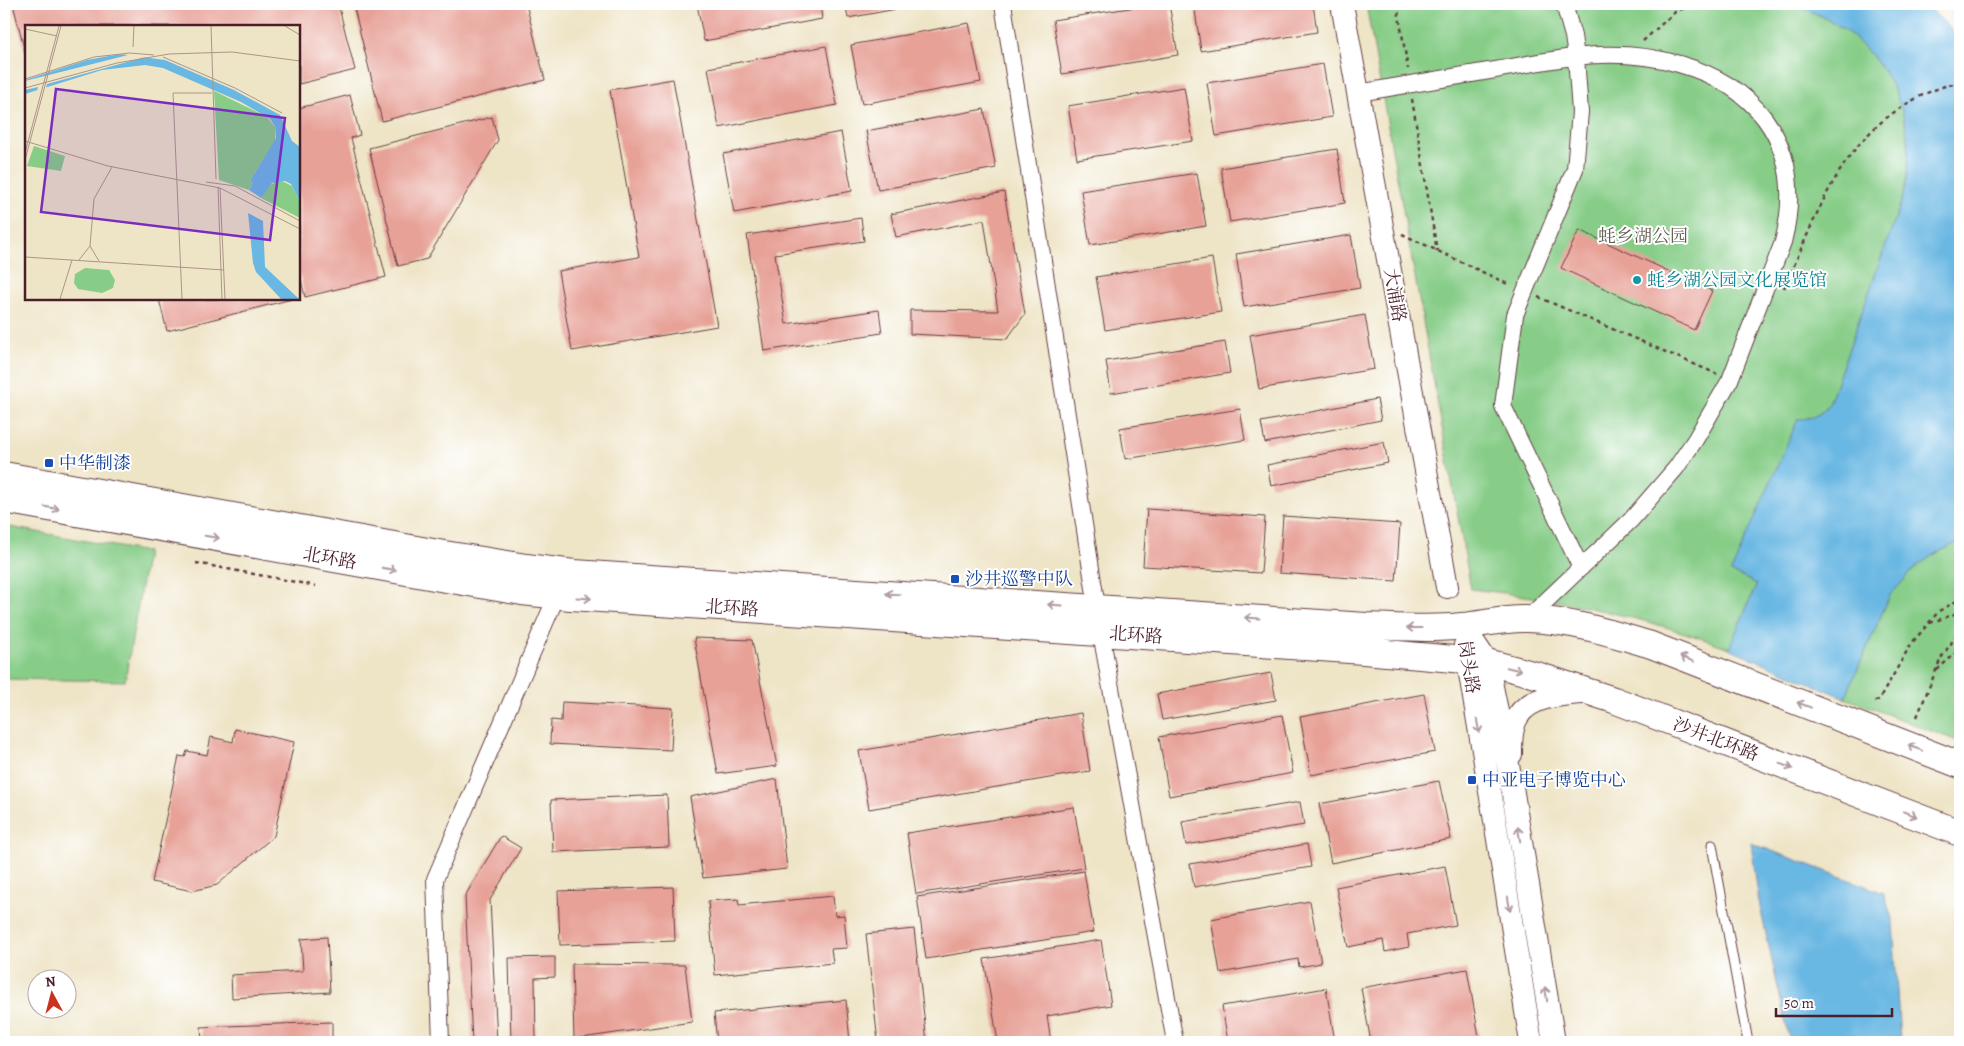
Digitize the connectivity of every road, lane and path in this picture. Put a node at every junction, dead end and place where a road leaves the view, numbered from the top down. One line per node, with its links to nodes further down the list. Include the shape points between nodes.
1 (1004, 4): 26 (street)
2 (1342, 4): 10 (street, 大浦路)
3 (1397, 4): 9 (path)
4 (1564, 4): 7 (street)
5 (1694, 4): 6 (path, via 1675,12)
6 (1627, 56): 7 (street); 15 (street, via 1689,67 1726,83 1757,109 1779,143 1786,162 1790,202 1788,222)
7 (1576, 57): 9 (street); 14 (street, via 1580,112 1575,169)
8 (1960, 83): 13 (path, via 1923,94 1893,112 1867,134 1845,161 1828,192)
9 (1410, 84): 10 (street); 12 (path)
10 (1358, 93): 11 (street, 大浦路)
11 (1382, 224): 12 (path); 21 (street, 大浦路)
12 (1436, 251): 14 (path)
13 (1783, 290)
14 (1525, 291): 15 (path); 19 (street, via 1515,315 1503,406)
15 (1730, 380): 19 (street, via 1676,468 1631,520)
16 (4, 475): 26 (main road, 北环路, one-way to 16, via 526,568)
17 (4, 500): 22 (main road, 北环路, one-way to 22, via 440,578)
18 (196, 563): 20 (path)
19 (1581, 568): 25 (street)
20 (316, 586)
21 (1447, 587)
22 (556, 595): 26 (main road, 北环路, one-way to 26); 40 (street, via 435,880)
23 (1960, 599): 27 (path, via 1939,611)
24 (1960, 612): 27 (path)
25 (1527, 618): 28 (main road); 36 (main road, one-way to 25, via 1651,645 1607,631)
26 (1100, 620): 28 (main road, 北环路, one-way to 26, via 1416,628); 31 (main road, 北环路); 41 (street)
27 (1929, 623): 34 (path, via 1911,644 1879,700)
28 (1463, 626): 31 (street, 岗头路)
29 (1960, 630): 32 (path)
30 (1960, 649): 32 (path)
31 (1477, 661): 33 (main road, 沙井北环路, one-way to 33); 37 (street, 岗头路); 42 (street, 岗头路, one-way to 42, via 1494,815)
32 (1936, 671): 35 (path)
33 (1590, 692): 37 (street, via 1531,703 1518,716 1512,732); 38 (main road, 沙井北环路, one-way to 38)
34 (1875, 701)
35 (1918, 717)
36 (1960, 765)
37 (1510, 775): 43 (street, 岗头路, one-way to 37)
38 (1960, 833)
39 (1712, 845): 44 (lane)
40 (441, 1042)
41 (1174, 1042)
42 (1530, 1042)
43 (1554, 1042)
44 (1748, 1042)

